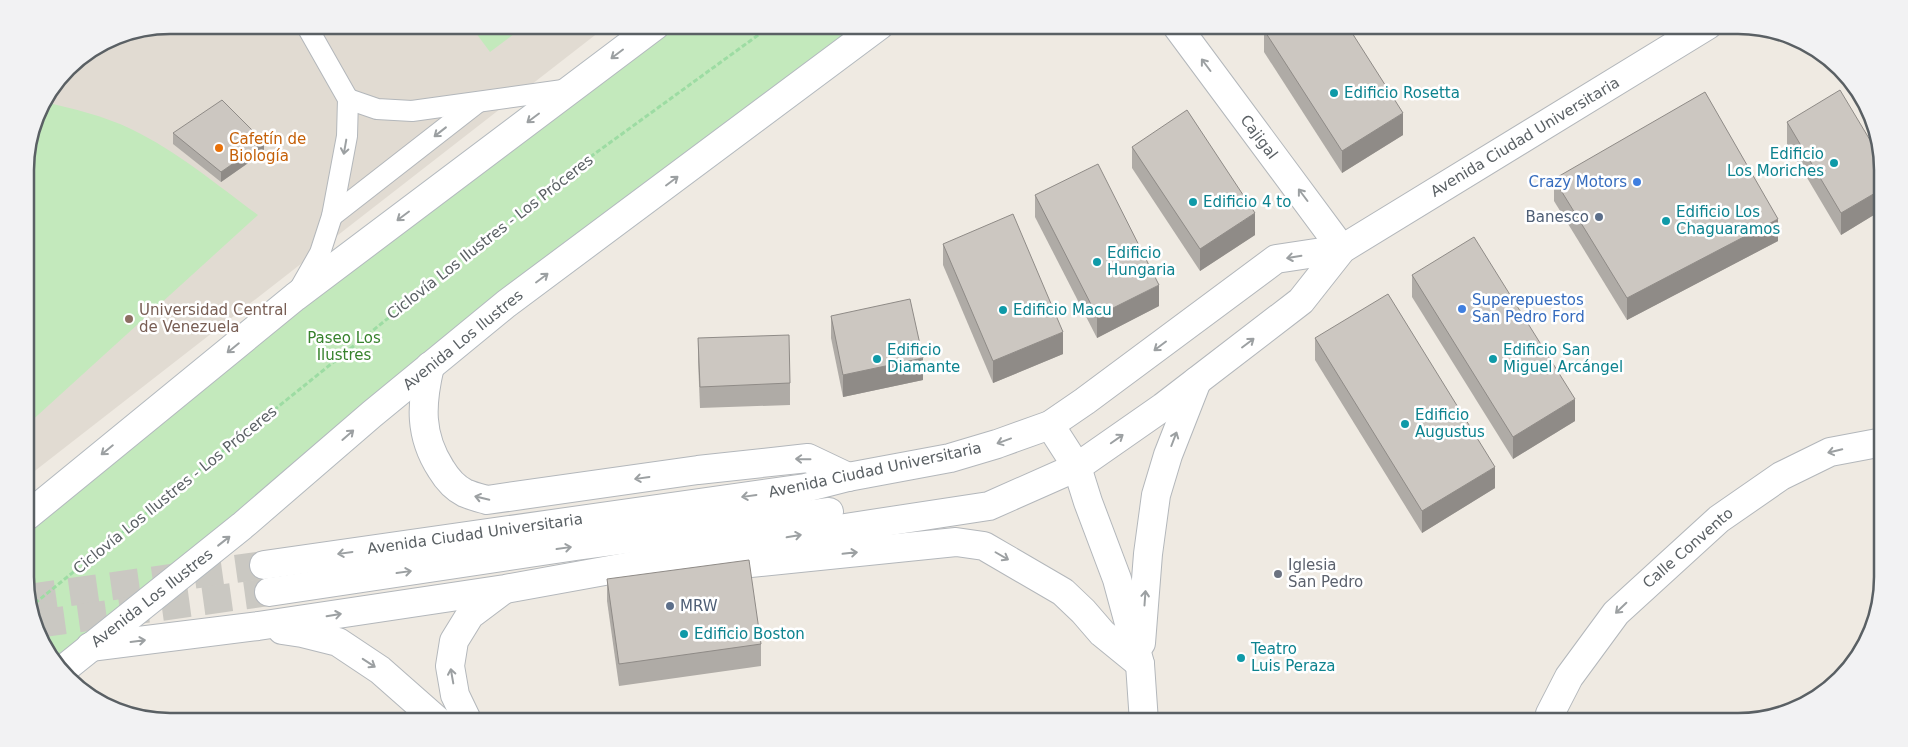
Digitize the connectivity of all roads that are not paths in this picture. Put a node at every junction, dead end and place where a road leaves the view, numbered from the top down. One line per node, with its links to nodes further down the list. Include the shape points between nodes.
1 (311, 34): 7 (lane)
2 (644, 34): 6 (street, one-way to 6)
3 (868, 34): 12 (street, Avenida Los Ilustres, one-way to 3, via 506,304)
4 (1183, 34): 10 (street, Cajigal, one-way to 4)
5 (1693, 34): 10 (street, Avenida Ciudad Universitaria)
6 (571, 88): 8 (lane); 11 (street, one-way to 11)
7 (348, 99): 8 (lane, via 377,109 412,111); 9 (lane, one-way to 9, via 347,136)
8 (479, 102): 9 (lane, one-way to 9)
9 (332, 216): 11 (lane, via 320,253)
10 (1342, 249): 13 (street, Avenida Ciudad Universitaria, one-way to 10, via 1301,301); 14 (street, Avenida Ciudad Universitaria, one-way to 14, via 1276,259)
11 (295, 297): 18 (street, one-way to 18)
12 (430, 366): 17 (street, one-way to 12, via 808,458 487,500 465,493 452,484 431,454 423,424 423,395); 23 (street, Avenida Los Ilustres, one-way to 12, via 242,526)
13 (1198, 380): 16 (street, Avenida Ciudad Universitaria, one-way to 13); 24 (street, one-way to 13, via 1156,495)
14 (1050, 425): 16 (street); 17 (street, Avenida Ciudad Universitaria, one-way to 17, via 950,458)
15 (1874, 444): 29 (street, Calle Convento, one-way to 29, via 1830,452 1781,476 1719,518 1616,613 1569,677)
16 (1077, 467): 20 (street, Avenida Ciudad Universitaria, one-way to 16, via 819,532 989,506); 21 (street, Avenida Ciudad Universitaria, one-way to 16, via 662,535 963,497); 24 (street, via 1118,579)
17 (848, 477): 19 (street, Avenida Ciudad Universitaria, one-way to 19, via 805,488)
18 (34, 510)
19 (264, 564)
20 (505, 589): 22 (street, Avenida Ciudad Universitaria, one-way to 20); 24 (street, Avenida Ciudad Universitaria, one-way to 24, via 956,542 984,546 1063,592 1102,633); 27 (street, one-way to 20, via 455,695 450,666 454,641 470,615)
21 (269, 592)
22 (258, 626): 23 (street, Avenida Ciudad Universitaria, one-way to 22); 26 (street, one-way to 26, via 338,642 380,670)
23 (90, 647): 25 (street, Avenida Los Ilustres)
24 (1140, 664): 28 (street)
25 (67, 666)
26 (429, 713)
27 (464, 713)
28 (1143, 713)
29 (1551, 713)

